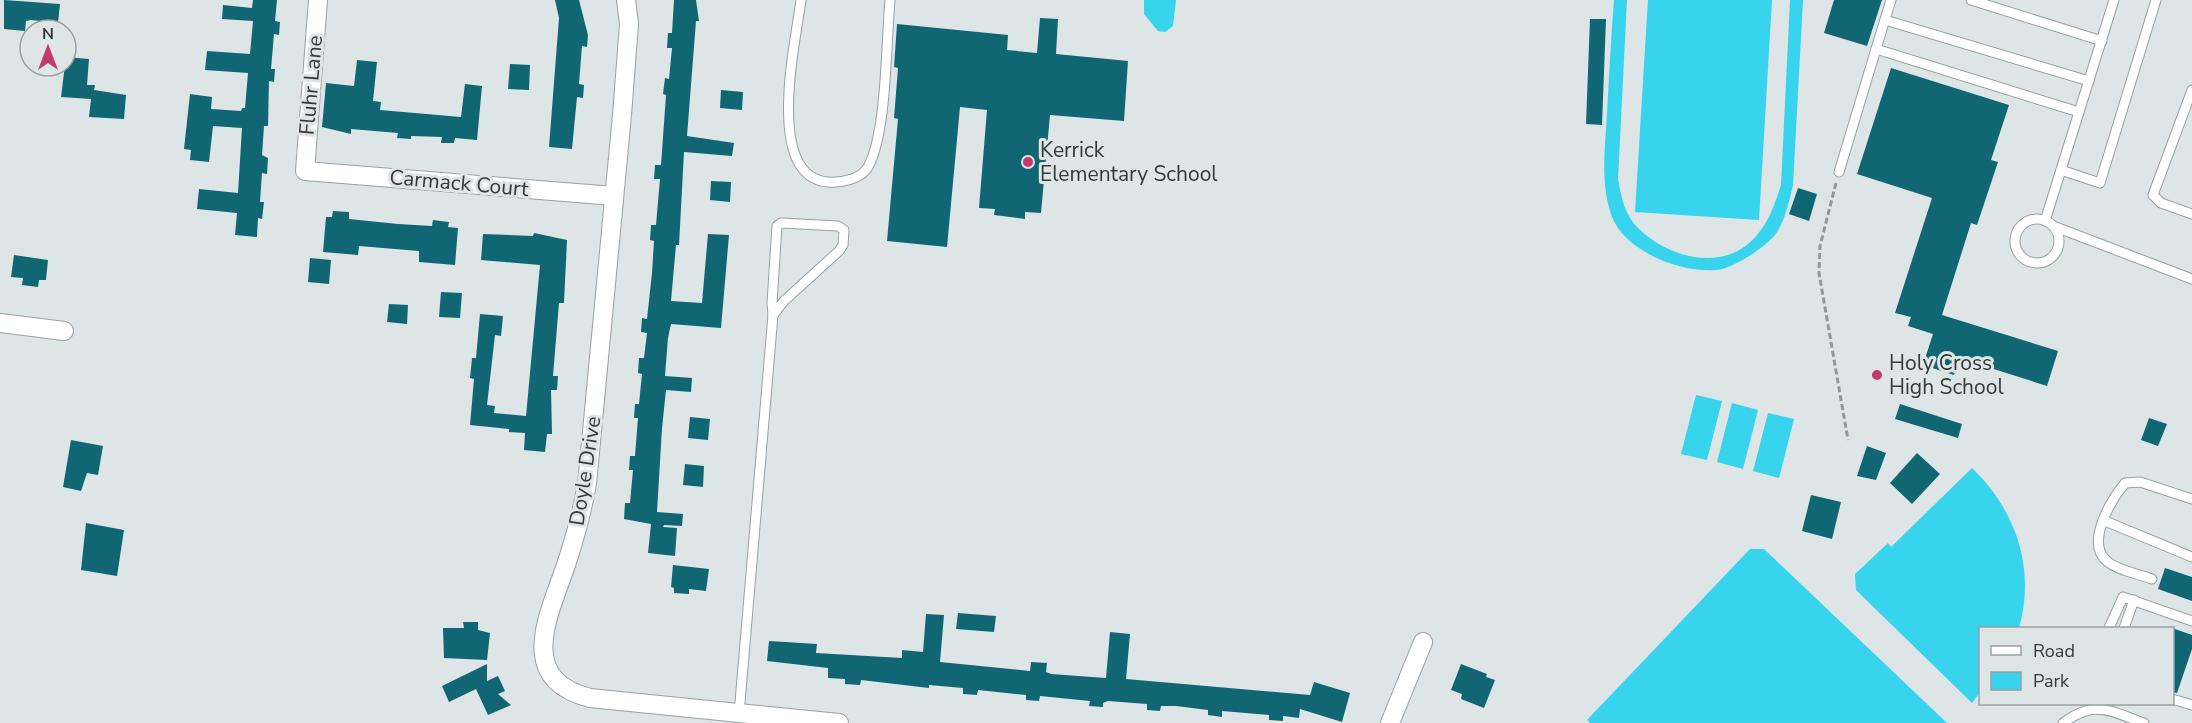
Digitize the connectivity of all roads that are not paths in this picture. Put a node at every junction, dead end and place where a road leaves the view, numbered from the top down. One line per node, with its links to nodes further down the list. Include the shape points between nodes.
1 (318, 0): 16 (street, Fluhr Lane)
2 (626, 0): 18 (street, Doyle Drive, via 629,24)
3 (801, 0): 4 (lane, via 788,105 789,140 808,174 836,183 856,178 867,170 878,142)
4 (890, 0)
5 (1891, 0): 9 (lane)
6 (1971, 0): 10 (lane)
7 (2114, 0): 10 (lane)
8 (2156, 0): 15 (lane, via 2100,183)
9 (1885, 20): 11 (lane); 12 (lane)
10 (2102, 41): 12 (lane)
11 (1876, 49): 14 (lane); 17 (lane)
12 (2089, 81): 14 (lane)
13 (2192, 90): 19 (lane, via 2152,195 2161,203)
14 (2079, 112): 15 (lane)
15 (2061, 170): 20 (lane)
16 (304, 171): 18 (street, Carmack Court)
17 (1839, 172)
18 (614, 196): 36 (street, Doyle Drive, via 587,484 578,527 545,626 544,658 557,683 574,694)
19 (2192, 214)
20 (2049, 223): 20 (lane, via 2028,221 2016,233 2016,250 2021,257 2037,264 2053,257 2059,241); 21 (lane)
21 (2192, 279)
22 (773, 315): 22 (lane, via 839,251 844,238 842,227 777,226); 36 (lane)
23 (0, 323): 24 (street)
24 (63, 331)
25 (2192, 499): 26 (lane, via 2140,482 2126,483 2117,493)
26 (2105, 521): 27 (lane); 28 (lane, via 2097,539 2098,551 2108,563)
27 (2192, 557)
28 (2152, 579)
29 (2134, 600): 30 (lane); 31 (lane, via 2123,597 2119,601); 32 (lane)
30 (2192, 621)
31 (2109, 627)
32 (2124, 627)
33 (1424, 642): 38 (street)
34 (2174, 699): 35 (lane)
35 (2191, 702)
36 (739, 718): 37 (street, Doyle Drive)
37 (839, 723)
38 (1390, 723)
39 (2063, 723): 40 (lane, via 2079,711 2102,708)
40 (2144, 723)

